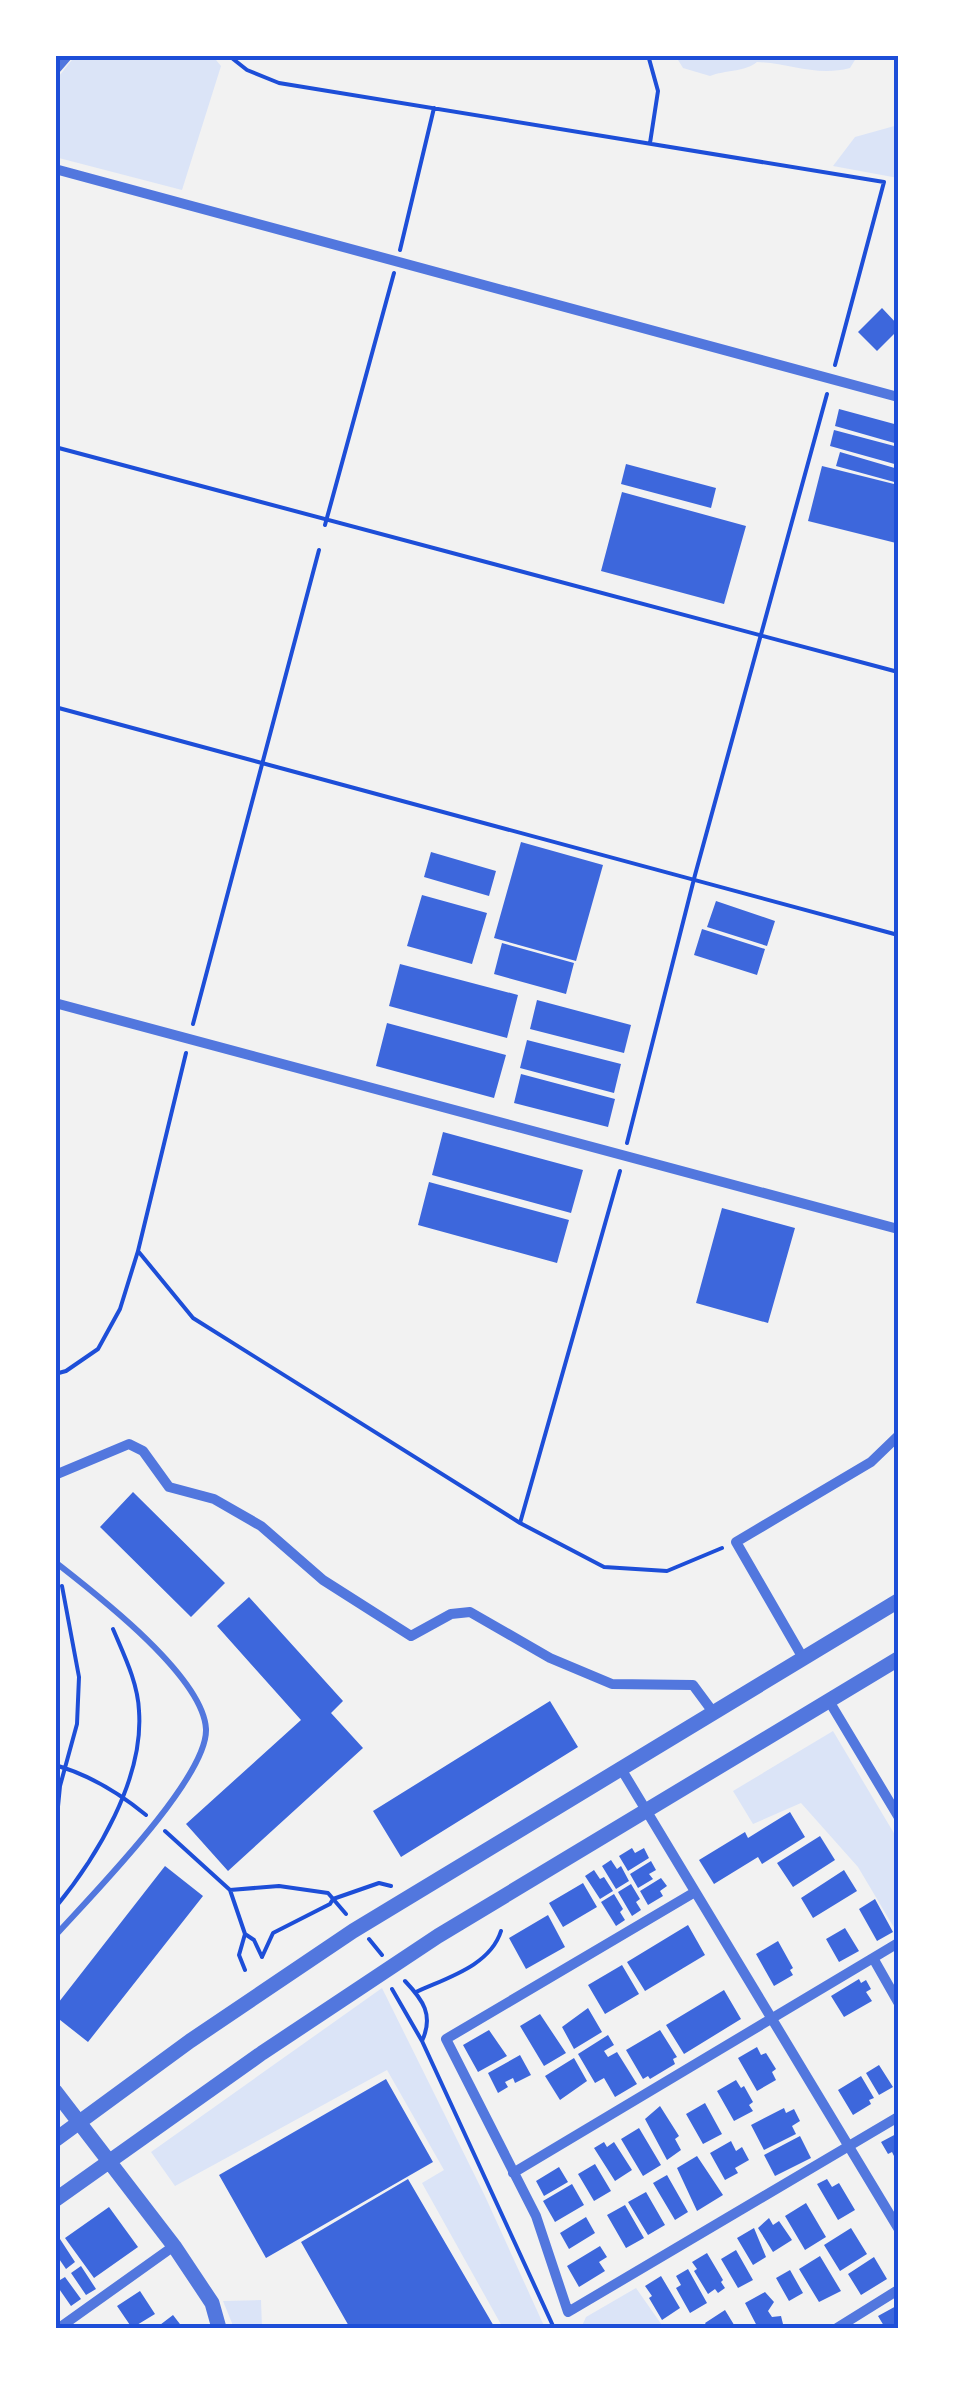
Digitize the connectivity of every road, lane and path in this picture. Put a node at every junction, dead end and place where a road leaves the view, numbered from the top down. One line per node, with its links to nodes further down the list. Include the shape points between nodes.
1 (68, 55): 4 (street)
2 (228, 55): 5 (path, via 278,82)
3 (648, 55): 6 (path, via 658,91)
4 (55, 70)
5 (434, 108): 6 (path); 8 (path)
6 (650, 144): 9 (path, via 884,182)
7 (55, 169): 8 (street)
8 (396, 263): 9 (street); 12 (path)
9 (832, 378): 10 (street); 15 (path)
10 (898, 397)
11 (55, 447): 12 (path)
12 (327, 518): 13 (path); 15 (path)
13 (325, 525)
14 (319, 550): 18 (path)
15 (760, 635): 16 (path); 19 (path)
16 (898, 672)
17 (55, 707): 18 (path)
18 (261, 762): 19 (path); 22 (path)
19 (693, 882): 20 (path); 23 (path)
20 (898, 935)
21 (55, 1004): 22 (street)
22 (190, 1038): 23 (street); 25 (path)
23 (624, 1156): 24 (street); 29 (path)
24 (898, 1229)
25 (138, 1251): 26 (path, via 120,1309 98,1350); 29 (path, via 192,1318)
26 (55, 1374)
27 (898, 1436): 30 (street, via 870,1462)
28 (55, 1475): 38 (street, via 129,1444 143,1451 169,1487 214,1499 261,1526 322,1580 397,1630 412,1636 451,1614 470,1612 612,1684 693,1685)
29 (520, 1523): 30 (path, via 604,1568 668,1571)
30 (736, 1542): 35 (street)
31 (55, 1562): 32 (lane)
32 (62, 1568): 33 (lane); 42 (path, via 78,1693)
33 (104, 1599): 46 (path, via 140,1711 132,1776 81,1876); 50 (lane, via 197,1699 206,1728 202,1755 155,1822)
34 (898, 1601): 35 (street)
35 (803, 1658): 38 (street)
36 (898, 1659): 37 (street)
37 (829, 1701): 40 (street); 41 (street)
38 (712, 1712): 39 (street)
39 (620, 1767): 40 (street); 64 (street, via 353,1932)
40 (646, 1810): 44 (street); 67 (street, via 438,1936)
41 (898, 1816)
42 (55, 1837)
43 (391, 1886): 45 (path, via 379,1883)
44 (694, 1892): 60 (street); 68 (street, via 446,2039)
45 (333, 1899): 47 (path); 49 (path, via 272,1933 262,1957); 49 (path, via 279,1886 230,1890)
46 (55, 1908)
47 (356, 1926)
48 (501, 1931): 58 (path, via 477,1963)
49 (246, 1934): 55 (path, via 239,1954)
50 (55, 1936)
51 (368, 1939): 54 (path)
52 (898, 1943): 53 (street)
53 (873, 1958): 59 (street); 60 (street)
54 (392, 1966)
55 (245, 1970)
56 (404, 1979): 58 (path)
57 (391, 1988): 61 (path)
58 (417, 1993): 61 (path, via 426,2003)
59 (898, 2002)
60 (772, 2018): 66 (street); 68 (street)
61 (422, 2042): 75 (path)
62 (55, 2091): 64 (street)
63 (898, 2117): 66 (street)
64 (79, 2121): 65 (street); 67 (street)
65 (55, 2140)
66 (849, 2147): 68 (street, via 568,2312 536,2216); 70 (street)
67 (109, 2160): 69 (street); 71 (street)
68 (513, 2173)
69 (55, 2200)
70 (898, 2228)
71 (174, 2246): 73 (street); 74 (street, via 212,2304)
72 (898, 2290): 76 (street)
73 (59, 2328)
74 (219, 2328)
75 (554, 2328)
76 (837, 2328)

